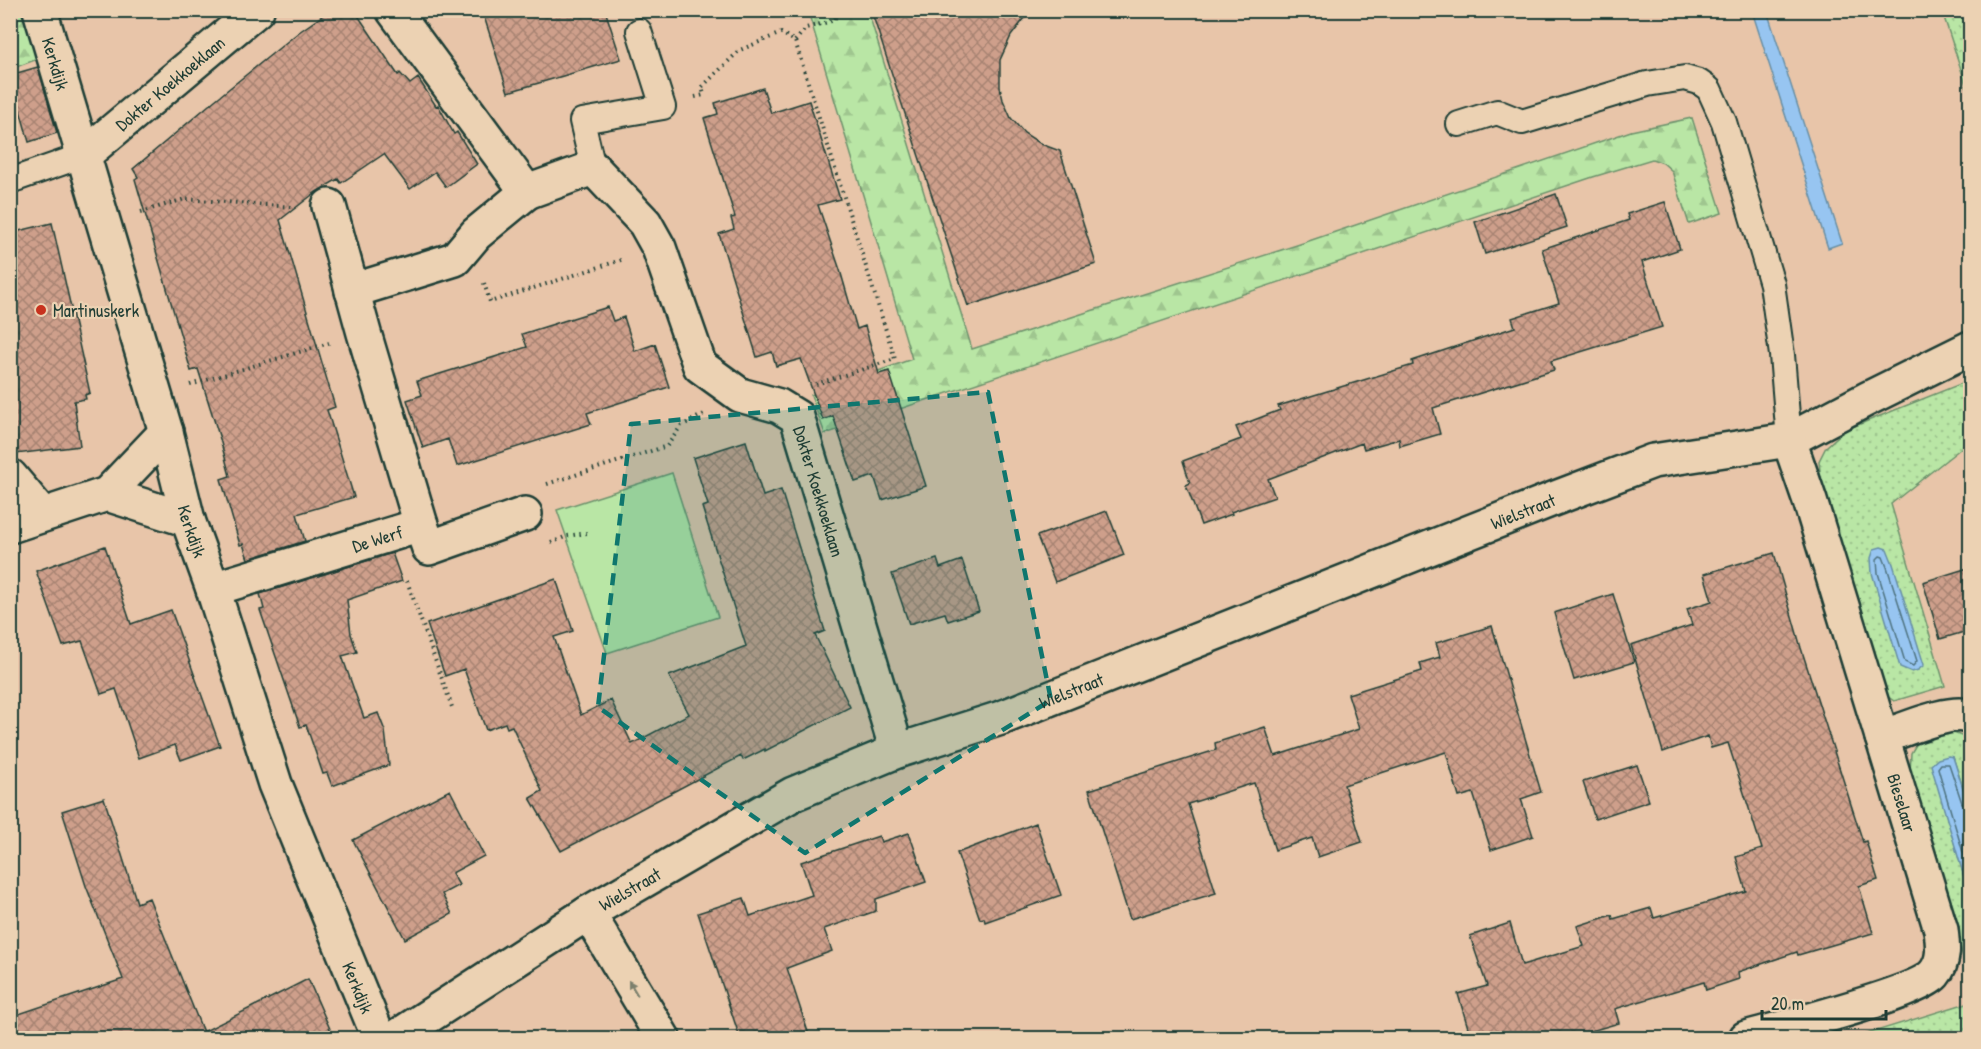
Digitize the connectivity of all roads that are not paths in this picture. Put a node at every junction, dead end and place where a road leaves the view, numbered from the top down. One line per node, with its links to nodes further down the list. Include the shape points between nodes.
1 (40, 10): 6 (street, Kerkdijk)
2 (257, 10): 6 (street, Dokter Koekkoeklaan)
3 (393, 10): 9 (street)
4 (639, 31): 7 (lane, via 663,106 582,121)
5 (1459, 124): 14 (lane, via 1497,112 1522,122 1647,84 1685,78 1709,89 1724,122 1772,284)
6 (84, 155): 8 (lane); 13 (street, Kerkdijk)
7 (592, 168): 9 (street); 25 (street, Dokter Koekkoeklaan, via 645,223 659,248 700,366 740,395 778,406 796,417)
8 (10, 181)
9 (527, 192): 11 (street, via 476,234 454,259)
10 (329, 206): 11 (street)
11 (352, 291): 20 (street)
12 (1971, 348): 14 (street, Wielstraat)
13 (166, 432): 16 (street); 19 (street, Kerkdijk)
14 (1789, 440): 24 (street, Bieselaar); 25 (street, Wielstraat, via 1653,461 1002,718)
15 (10, 476): 17 (street)
16 (107, 495): 17 (street); 19 (street)
17 (42, 514): 21 (street)
18 (525, 514): 20 (street, De Werf, via 429,548)
19 (188, 520): 22 (street, Kerkdijk)
20 (421, 525): 22 (street, De Werf)
21 (10, 526)
22 (213, 589): 28 (street, Kerkdijk, via 275,784)
23 (1971, 717): 24 (street, via 1948,716)
24 (1882, 737): 27 (street, Bieselaar, via 1941,930 1944,956 1934,975)
25 (897, 751): 26 (street, Wielstraat, via 793,794)
26 (588, 913): 29 (street, Wielstraat); 30 (street, one-way to 26)
27 (1821, 1028): 31 (street, Bieselaar)
28 (379, 1038)
29 (395, 1038)
30 (663, 1038)
31 (1746, 1038)

